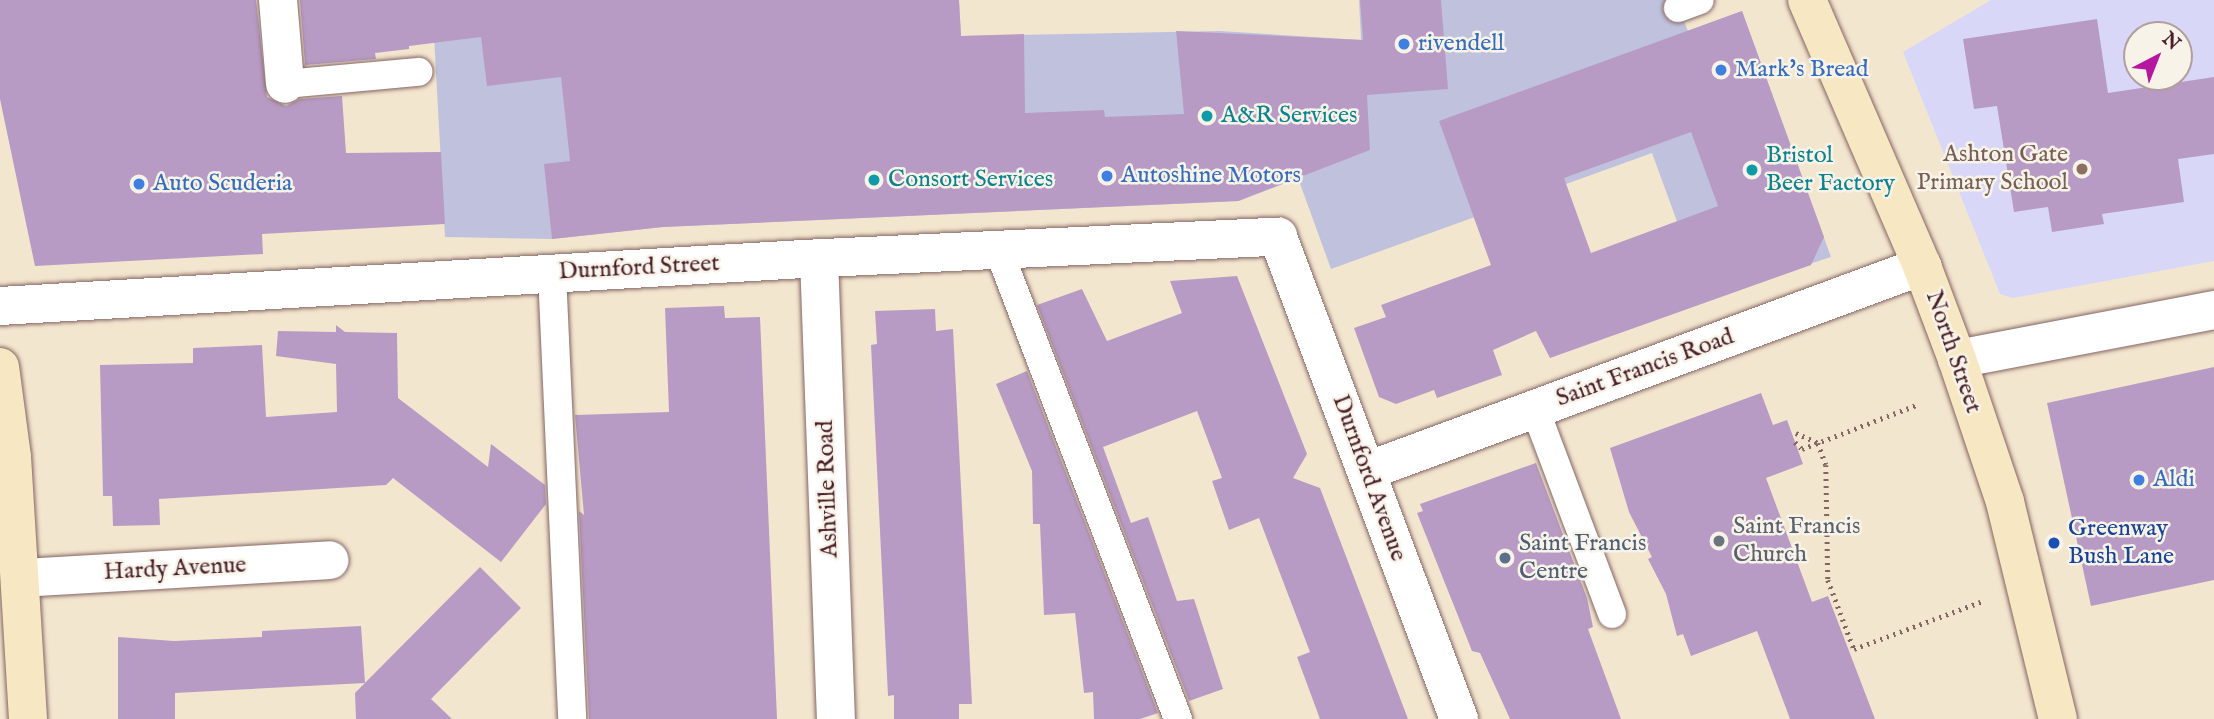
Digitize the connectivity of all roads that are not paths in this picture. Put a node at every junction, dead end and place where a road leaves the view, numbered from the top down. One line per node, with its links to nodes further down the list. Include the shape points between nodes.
1 (278, 0): 4 (street)
2 (1807, 0): 8 (main road, North Street)
3 (418, 72): 4 (lane)
4 (285, 84)
5 (1278, 237): 6 (street, Durnford Street); 15 (street, Durnford Avenue)
6 (999, 251): 7 (street, Durnford Street); 22 (lane)
7 (819, 258): 9 (street, Durnford Street); 21 (street, Ashville Road)
8 (1922, 266): 12 (main road, North Street); 14 (street, Saint Francis Road)
9 (552, 273): 10 (street, Durnford Street); 20 (lane)
10 (0, 306)
11 (2214, 310): 12 (street)
12 (1957, 359): 24 (main road, North Street, via 2005,502)
13 (0, 367): 17 (main road)
14 (1535, 409): 15 (street, Saint Francis Road); 18 (lane)
15 (1367, 471): 23 (street, Durnford Avenue)
16 (330, 560): 17 (street, Hardy Avenue)
17 (22, 578): 19 (main road)
18 (1612, 614)
19 (28, 719)
20 (572, 719)
21 (836, 719)
22 (1178, 719)
23 (1458, 719)
24 (2058, 719)

